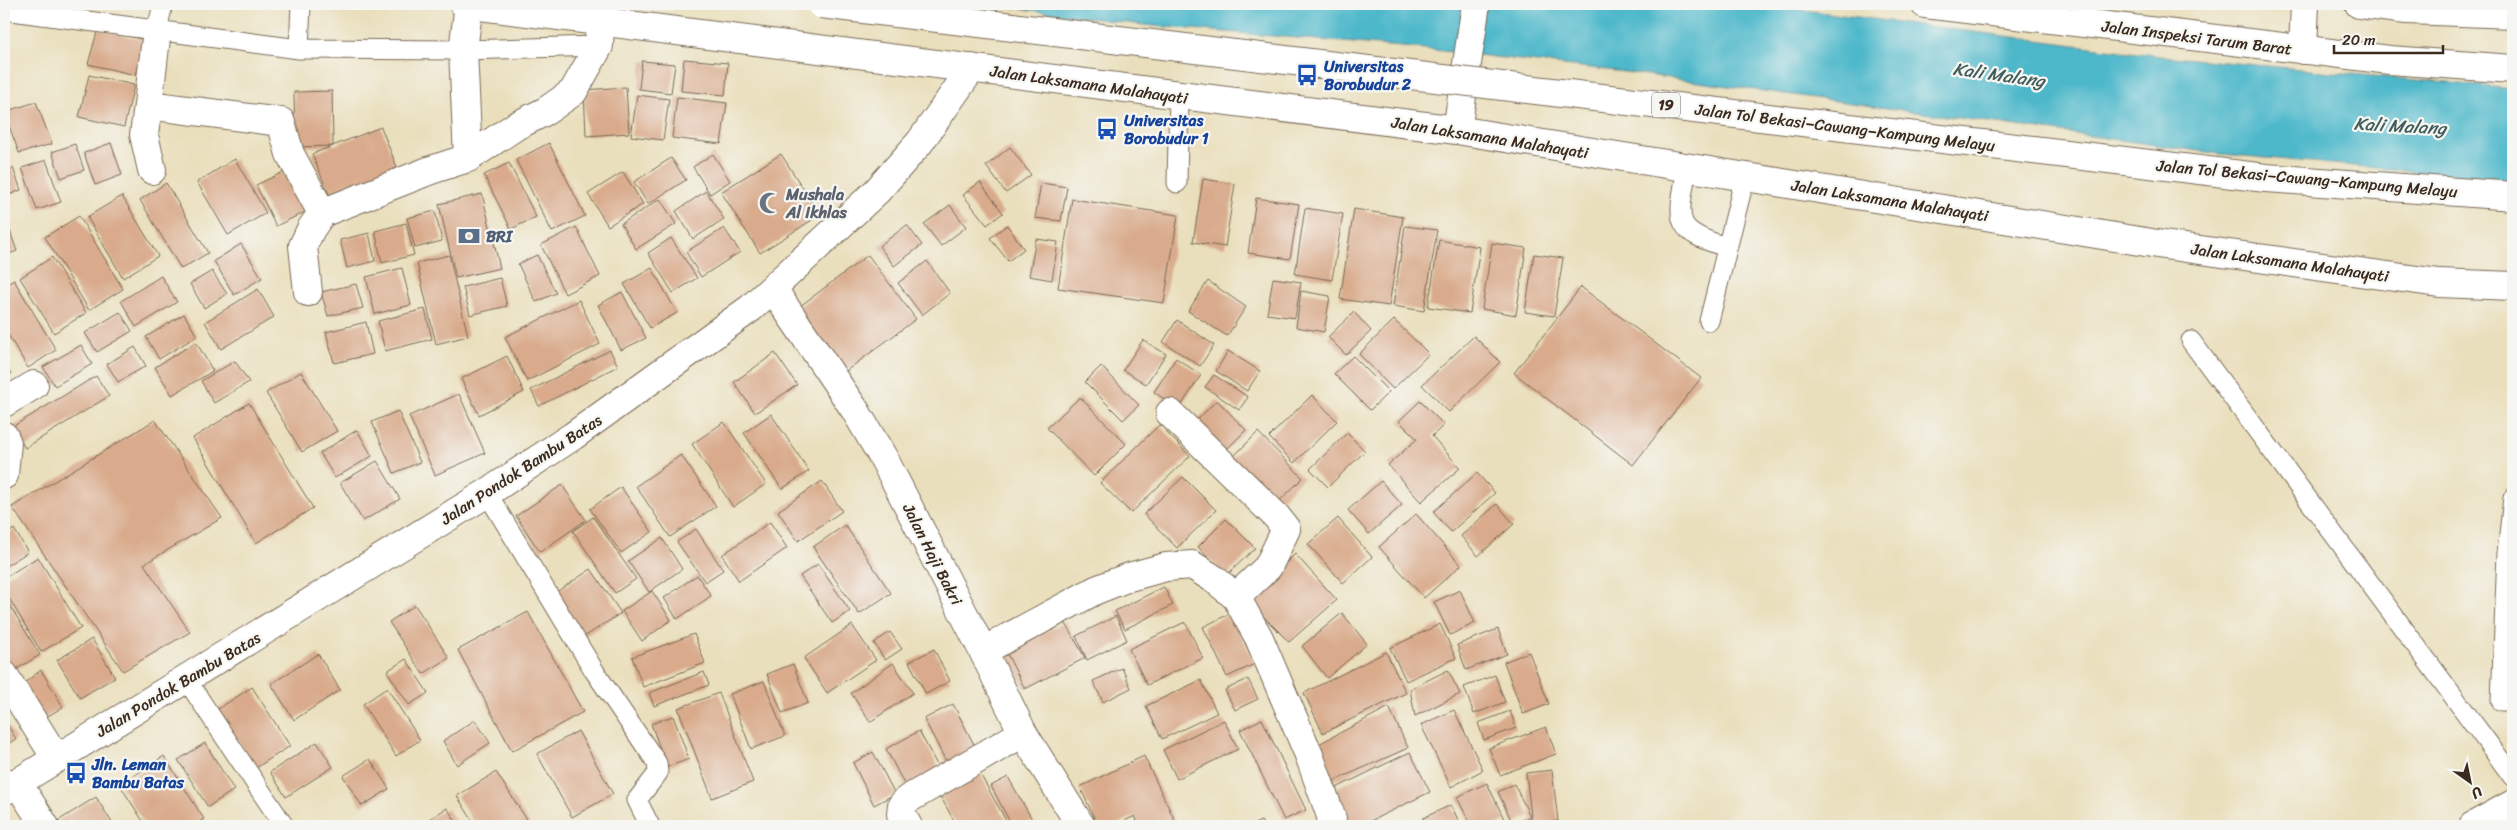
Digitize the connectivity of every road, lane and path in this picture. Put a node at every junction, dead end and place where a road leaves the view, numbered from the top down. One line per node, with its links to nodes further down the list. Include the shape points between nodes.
1 (163, 4): 12 (lane)
2 (302, 4): 14 (lane)
3 (464, 4): 4 (main road, Jalan Laksamana Malahayati)
4 (469, 4): 13 (main road, Jalan Laksamana Malahayati); 15 (main road)
5 (820, 4): 27 (main road, Jalan Tol Bekasi–Cawang–Kampung Melayu / 19, bridge, via 2266,178)
6 (1476, 4): 21 (main road)
7 (1925, 4): 16 (main road, Jalan Inspeksi Tarum Barat)
8 (2305, 4): 16 (main road, Jalan Inspeksi Tarum Barat)
9 (2359, 4): 11 (main road, via 2407,10)
10 (4, 10): 12 (lane)
11 (2513, 14)
12 (157, 30): 14 (lane); 20 (main road)
13 (599, 34): 15 (lane); 17 (main road, Jalan Laksamana Malahayati); 22 (main road, via 573,92)
14 (299, 49): 15 (lane)
15 (463, 50): 22 (main road)
16 (2303, 50): 18 (main road, via 2390,60)
17 (972, 68): 19 (main road, Jalan Laksamana Malahayati); 31 (main road, Jalan Pondok Bambu Batas, via 920,142 877,191)
18 (2513, 68)
19 (1179, 96): 21 (main road, Jalan Laksamana Malahayati); 26 (lane)
20 (148, 105): 24 (main road, via 144,135); 28 (main road, via 281,122 290,154)
21 (1457, 130): 23 (main road, Jalan Laksamana Malahayati)
22 (468, 158): 28 (main road)
23 (1687, 168): 25 (main road, Jalan Laksamana Malahayati); 29 (lane, via 1680,219 1687,231)
24 (152, 170)
25 (1745, 177): 29 (lane); 30 (main road, Jalan Laksamana Malahayati, via 2173,246 2439,283)
26 (1177, 183)
27 (2513, 196)
28 (322, 213): 32 (main road, via 304,246)
29 (1727, 247): 33 (lane)
30 (2513, 286)
31 (773, 289): 40 (main road, Jalan Pondok Bambu Batas, via 752,308 581,430); 43 (main road, Jalan Haji Bakri, via 855,410 884,459)
32 (308, 292)
33 (1709, 321)
34 (2191, 342): 49 (lane)
35 (34, 386): 36 (main road)
36 (4, 403)
37 (1170, 413): 42 (main road, via 1286,529 1268,567)
38 (4, 436): 39 (main road, via 7,443)
39 (4, 475)
40 (487, 493): 45 (main road, Jalan Pondok Bambu Batas); 54 (lane, via 595,672 657,763 658,773 638,800)
41 (2513, 498): 46 (lane, via 2507,553 2501,701)
42 (1236, 597): 43 (main road, via 1192,565 1166,567 1096,590); 57 (main road, via 1259,638 1295,722 1332,819)
43 (984, 651): 47 (main road, Jalan Haji Bakri)
44 (4, 675): 48 (main road)
45 (186, 679): 48 (main road, Jalan Pondok Bambu Batas); 53 (lane)
46 (2513, 701)
47 (1023, 733): 55 (main road, via 908,799 902,805); 56 (main road, Jalan Haji Bakri)
48 (56, 758): 50 (main road, Jalan Pondok Bambu Batas)
49 (2513, 777)
50 (11, 786): 52 (main road)
51 (2513, 804): 58 (main road)
52 (45, 826)
53 (284, 826)
54 (650, 826)
55 (908, 826)
56 (1081, 826)
57 (1330, 826)
58 (2472, 826)

